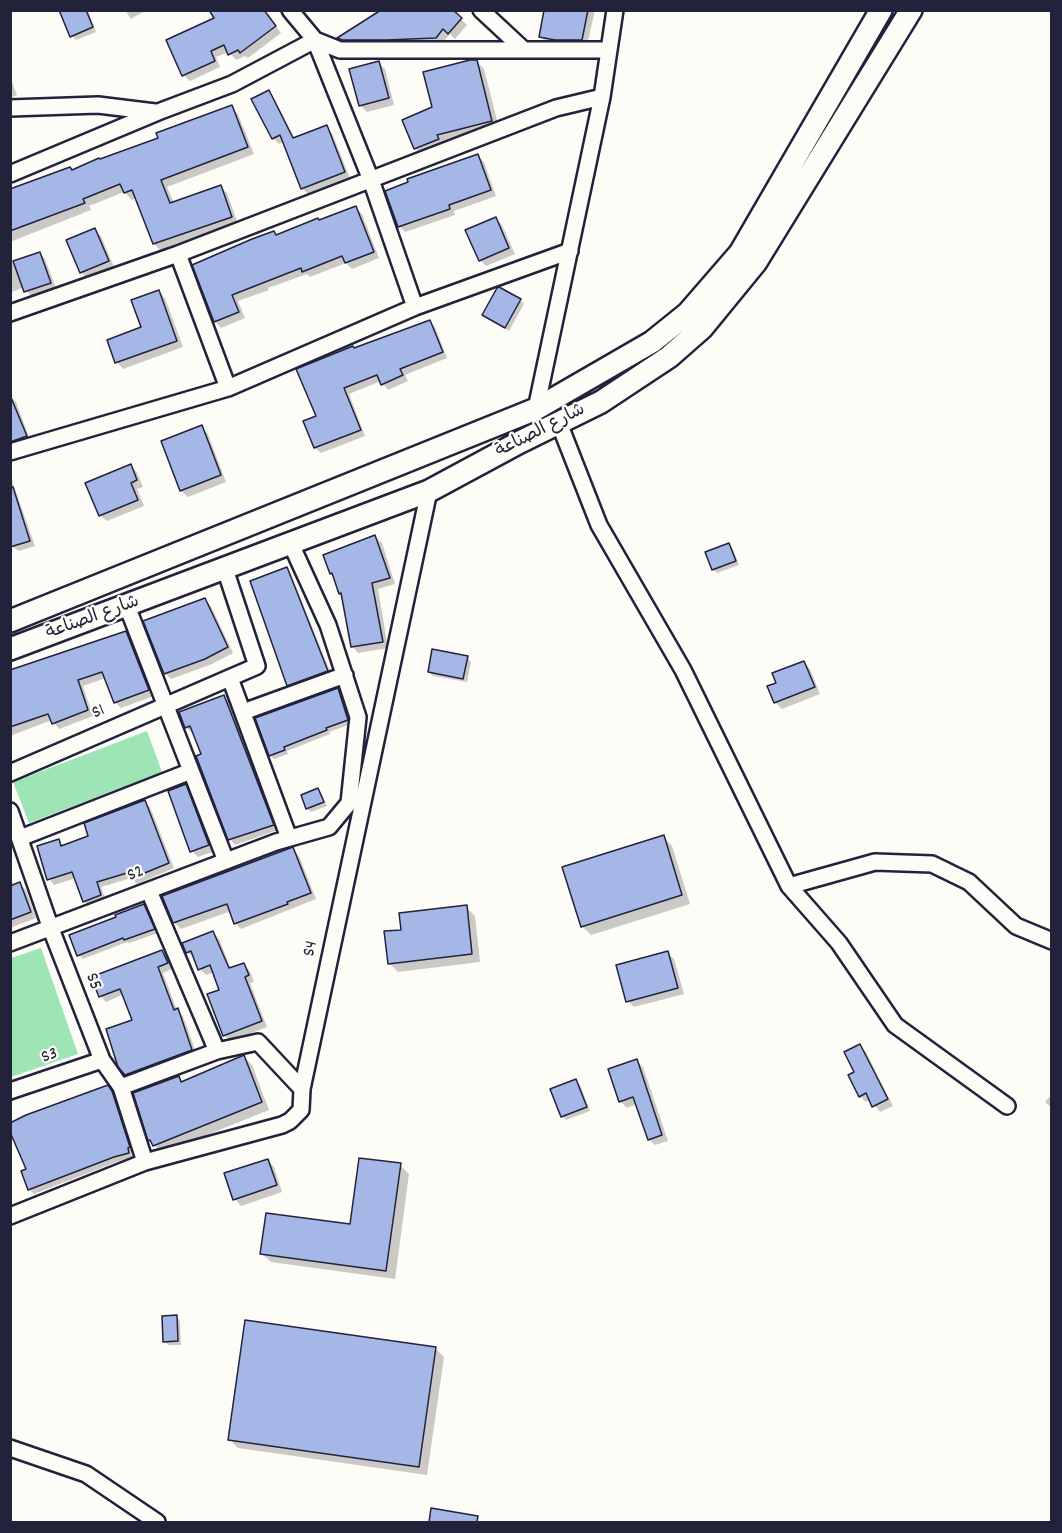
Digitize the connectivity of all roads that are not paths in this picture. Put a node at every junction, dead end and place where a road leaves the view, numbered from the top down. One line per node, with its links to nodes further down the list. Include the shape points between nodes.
1 (290, 10): 6 (street)
2 (481, 10): 7 (street)
3 (615, 10): 8 (street)
4 (881, 10): 19 (main road, شارع الصناعة, via 740,253 688,314 652,342)
5 (911, 10): 20 (main road, شارع الصناعة, via 756,262 702,328 669,357 600,402)
6 (315, 40): 7 (street, via 340,50); 11 (street, via 232,84); 13 (street)
7 (524, 50): 8 (street)
8 (609, 50): 9 (street)
9 (602, 97): 13 (street, via 556,108); 14 (street)
10 (10, 108): 11 (street, via 98,105)
11 (158, 112): 12 (street)
12 (10, 174)
13 (371, 180): 15 (street); 16 (street)
14 (570, 251): 16 (street); 19 (street)
15 (178, 254): 17 (street); 18 (street)
16 (415, 308): 18 (street)
17 (10, 314)
18 (228, 388): 21 (street)
19 (536, 409): 26 (main road, شارع الصناعة)
20 (559, 423): 22 (main road, شارع الصناعة); 38 (street, via 599,525 683,670)
21 (10, 452)
22 (429, 491): 23 (main road, شارع الصناعة); 46 (street, S4)
23 (291, 544): 24 (main road, شارع الصناعة); 28 (street, S2, via 328,625)
24 (225, 569): 25 (main road, شارع الصناعة); 29 (street, S1, via 257,666)
25 (127, 606): 27 (main road, شارع الصناعة); 30 (street)
26 (10, 621)
27 (10, 649)
28 (345, 675): 31 (street); 36 (street, S2, via 358,717 349,803 329,827)
29 (230, 678): 30 (street, S1); 31 (street)
30 (166, 705): 32 (street); 33 (street, S1)
31 (243, 712): 36 (street)
32 (191, 771): 35 (street); 37 (street)
33 (10, 773)
34 (10, 811): 35 (street, S5)
35 (20, 838): 40 (street, S5)
36 (282, 840): 37 (street, S2)
37 (226, 861): 39 (street, S2)
38 (789, 886): 41 (street, via 875,862 932,864 969,882 1016,926); 48 (street, via 839,943 895,1025)
39 (149, 891): 40 (street, S2); 43 (street)
40 (51, 929): 42 (street, S2); 44 (street, S5)
41 (1052, 941)
42 (10, 944)
43 (217, 1051): 45 (street); 46 (street, via 258,1042)
44 (102, 1060): 45 (street, S5); 47 (street, S3)
45 (121, 1087): 49 (street, S5)
46 (303, 1089): 49 (street, S4, via 301,1110 282,1125)
47 (10, 1091)
48 (1007, 1106)
49 (146, 1162): 50 (street, S4)
50 (10, 1216)
51 (10, 1448): 52 (street, via 86,1474)
52 (158, 1522)

